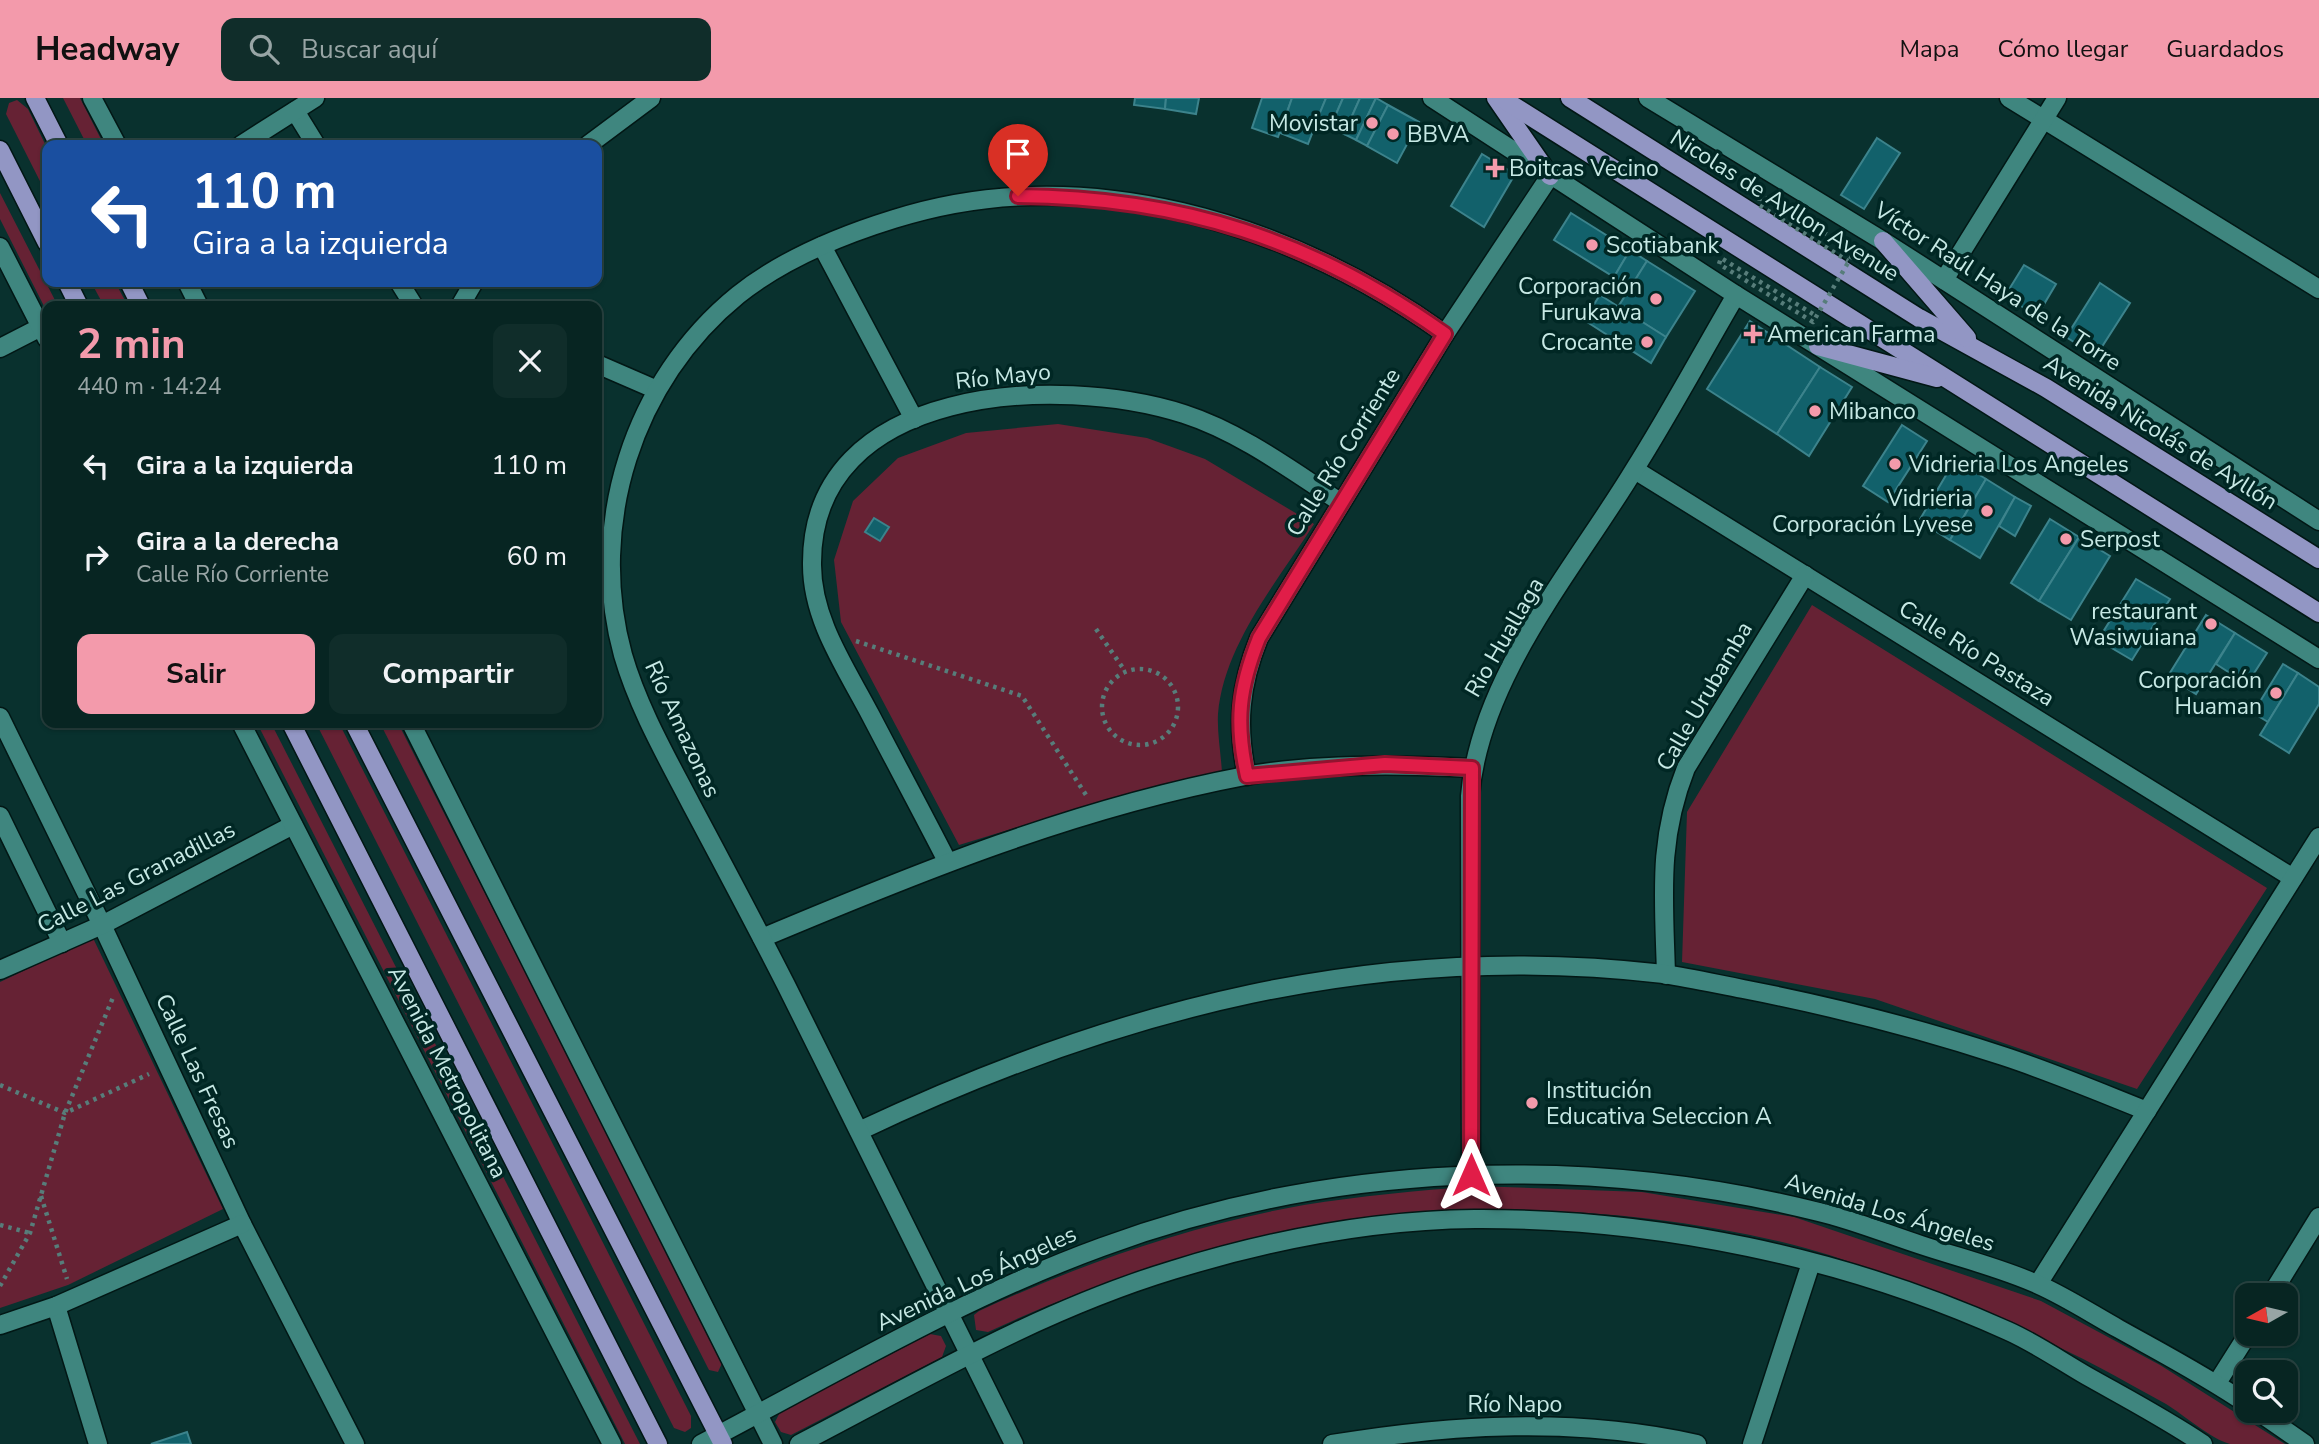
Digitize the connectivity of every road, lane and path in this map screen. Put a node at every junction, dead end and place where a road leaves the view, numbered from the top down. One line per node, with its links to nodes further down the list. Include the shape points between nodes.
1 (35, 98): 13 (main road)
2 (92, 98): 14 (street)
3 (315, 98): 11 (street)
4 (1432, 98): 19 (street)
5 (1498, 98): 19 (main road); 36 (main road)
6 (1570, 98): 34 (main road, Nicolas de Ayllon Avenue, via 1919,318)
7 (1648, 98): 21 (street, Víctor Raúl Haya de la Torre)
8 (2009, 98): 12 (street)
9 (2057, 98): 12 (street)
10 (641, 101): 17 (street)
11 (295, 111): 15 (street); 16 (street)
12 (2044, 120): 25 (street); 26 (street)
13 (56, 140)
14 (114, 140)
15 (248, 140)
16 (313, 140)
17 (594, 140)
18 (0, 150): 20 (main road)
19 (1550, 176): 27 (street); 31 (street, Calle Río Corriente)
20 (42, 233)
21 (1882, 241): 25 (street, Víctor Raúl Haya de la Torre); 34 (main road)
22 (822, 246): 31 (street, Río Amazonas, via 898,217 1018,196 1153,206 1242,228 1295,248 1368,283); 37 (street, Río Amazonas, via 765,276 716,315); 38 (street)
23 (0, 247): 29 (street)
24 (1848, 261): 28 (path, bridge, via 1758,202 1764,197 1855,251 1813,322 1719,262 1724,258)
25 (1944, 280): 41 (street, Víctor Raúl Haya de la Torre)
26 (2319, 289)
27 (1736, 295): 32 (street); 39 (street, Rio Huallaga)
28 (1813, 314)
29 (42, 329)
30 (42, 334): 33 (street)
31 (1445, 334): 40 (street, Calle Río Corriente)
32 (1818, 346): 36 (main road); 47 (street)
33 (0, 348)
34 (1977, 349): 42 (main road, Avenida Nicolás de Ayllón)
35 (602, 366): 37 (street)
36 (1954, 383): 44 (main road)
37 (657, 390): 63 (street, Río Amazonas, via 635,437 618,493 611,557 615,622 633,684 661,747)
38 (914, 419): 40 (street, Río Mayo, via 950,405 1009,396 1071,394 1122,400 1185,414 1245,441); 60 (street, Río Mayo, via 862,450 836,480 818,521 812,565 826,630)
39 (1635, 470): 43 (street, Calle Río Pastaza); 54 (street, Rio Huallaga, via 1493,699)
40 (1340, 502): 55 (street, Calle Río Corriente, via 1259,638 1246,671 1239,708)
41 (2319, 521)
42 (2319, 559)
43 (1805, 575): 61 (street, Calle Río Pastaza); 67 (street, Calle Urubamba, via 1686,768 1672,803 1663,876)
44 (2319, 613)
45 (1096, 629): 48 (path)
46 (856, 640): 56 (path, via 1022,696)
47 (2319, 659)
48 (1125, 671): 48 (path, via 1111,680 1101,710 1117,738 1131,745 1147,745 1173,727 1177,695 1156,671)
49 (0, 717): 62 (street, Calle Las Fresas)
50 (244, 728): 58 (street, Avenida Metropolitana)
51 (294, 728): 98 (main road, Avenida Metropolitana)
52 (357, 728): 94 (main road)
53 (414, 728): 92 (street)
54 (1472, 768): 55 (street, via 1385,764); 65 (street, Rio Huallaga)
55 (1247, 776): 60 (street, via 1147,799)
56 (1091, 804)
57 (0, 816): 64 (street)
58 (293, 825): 62 (street, Calle Las Granadillas); 97 (street, Avenida Metropolitana)
59 (2319, 837): 61 (street)
60 (947, 861): 63 (street)
61 (2293, 878): 71 (street)
62 (102, 925): 64 (street, Calle Las Granadillas); 69 (street, Calle Las Fresas)
63 (762, 938): 73 (street, Río Amazonas)
64 (62, 943): 66 (street, Calle Las Granadillas)
65 (1472, 968): 67 (street, via 1597,969); 73 (street, via 1299,982 1186,1007 995,1070); 74 (street, Rio Huallaga)
66 (0, 970)
67 (1666, 975): 71 (street, via 1800,1000 2003,1056)
68 (114, 995): 72 (path)
69 (168, 1065): 72 (path); 77 (street, Calle Las Fresas)
70 (0, 1085): 72 (path)
71 (2147, 1111): 83 (street)
72 (65, 1113): 75 (path)
73 (859, 1131): 86 (street, Río Amazonas)
74 (1471, 1175): 83 (street, Avenida Los Ángeles, via 1643,1181 1764,1199 1824,1213); 86 (street, Avenida Los Ángeles, via 1344,1186 1218,1211 1104,1246)
75 (41, 1196): 79 (path); 81 (path)
76 (2319, 1217): 82 (street)
77 (242, 1224): 85 (street); 96 (street, Calle Las Fresas)
78 (0, 1225): 79 (path)
79 (30, 1233): 84 (path)
80 (1811, 1263): 89 (street, via 1677,1235 1595,1225 1473,1219 1378,1226 1308,1237 1172,1270 1069,1309); 105 (street); 106 (street, via 2011,1332)
81 (67, 1279)
82 (2278, 1283)
83 (2038, 1284): 90 (street, Avenida Los Ángeles)
84 (0, 1286)
85 (56, 1306): 87 (street); 95 (street)
86 (950, 1314): 89 (street, Río Amazonas); 92 (street, Avenida Los Ángeles)
87 (0, 1325)
88 (2240, 1346): 90 (street)
89 (971, 1355): 101 (street); 102 (street, Río Amazonas)
90 (2217, 1383): 91 (street, Avenida Los Ángeles)
91 (2235, 1396)
92 (757, 1413): 94 (street, Avenida Los Ángeles); 100 (street)
93 (2275, 1423): 107 (street)
94 (721, 1439): 99 (street, Avenida Los Ángeles)
95 (98, 1444)
96 (355, 1444)
97 (612, 1444)
98 (658, 1444)
99 (701, 1444)
100 (774, 1444)
101 (799, 1444)
102 (1014, 1444)
103 (1332, 1444): 104 (street, Río Napo, via 1509,1426 1629,1433)
104 (1697, 1444)
105 (1752, 1444)
106 (2203, 1444)
107 (2305, 1444)

